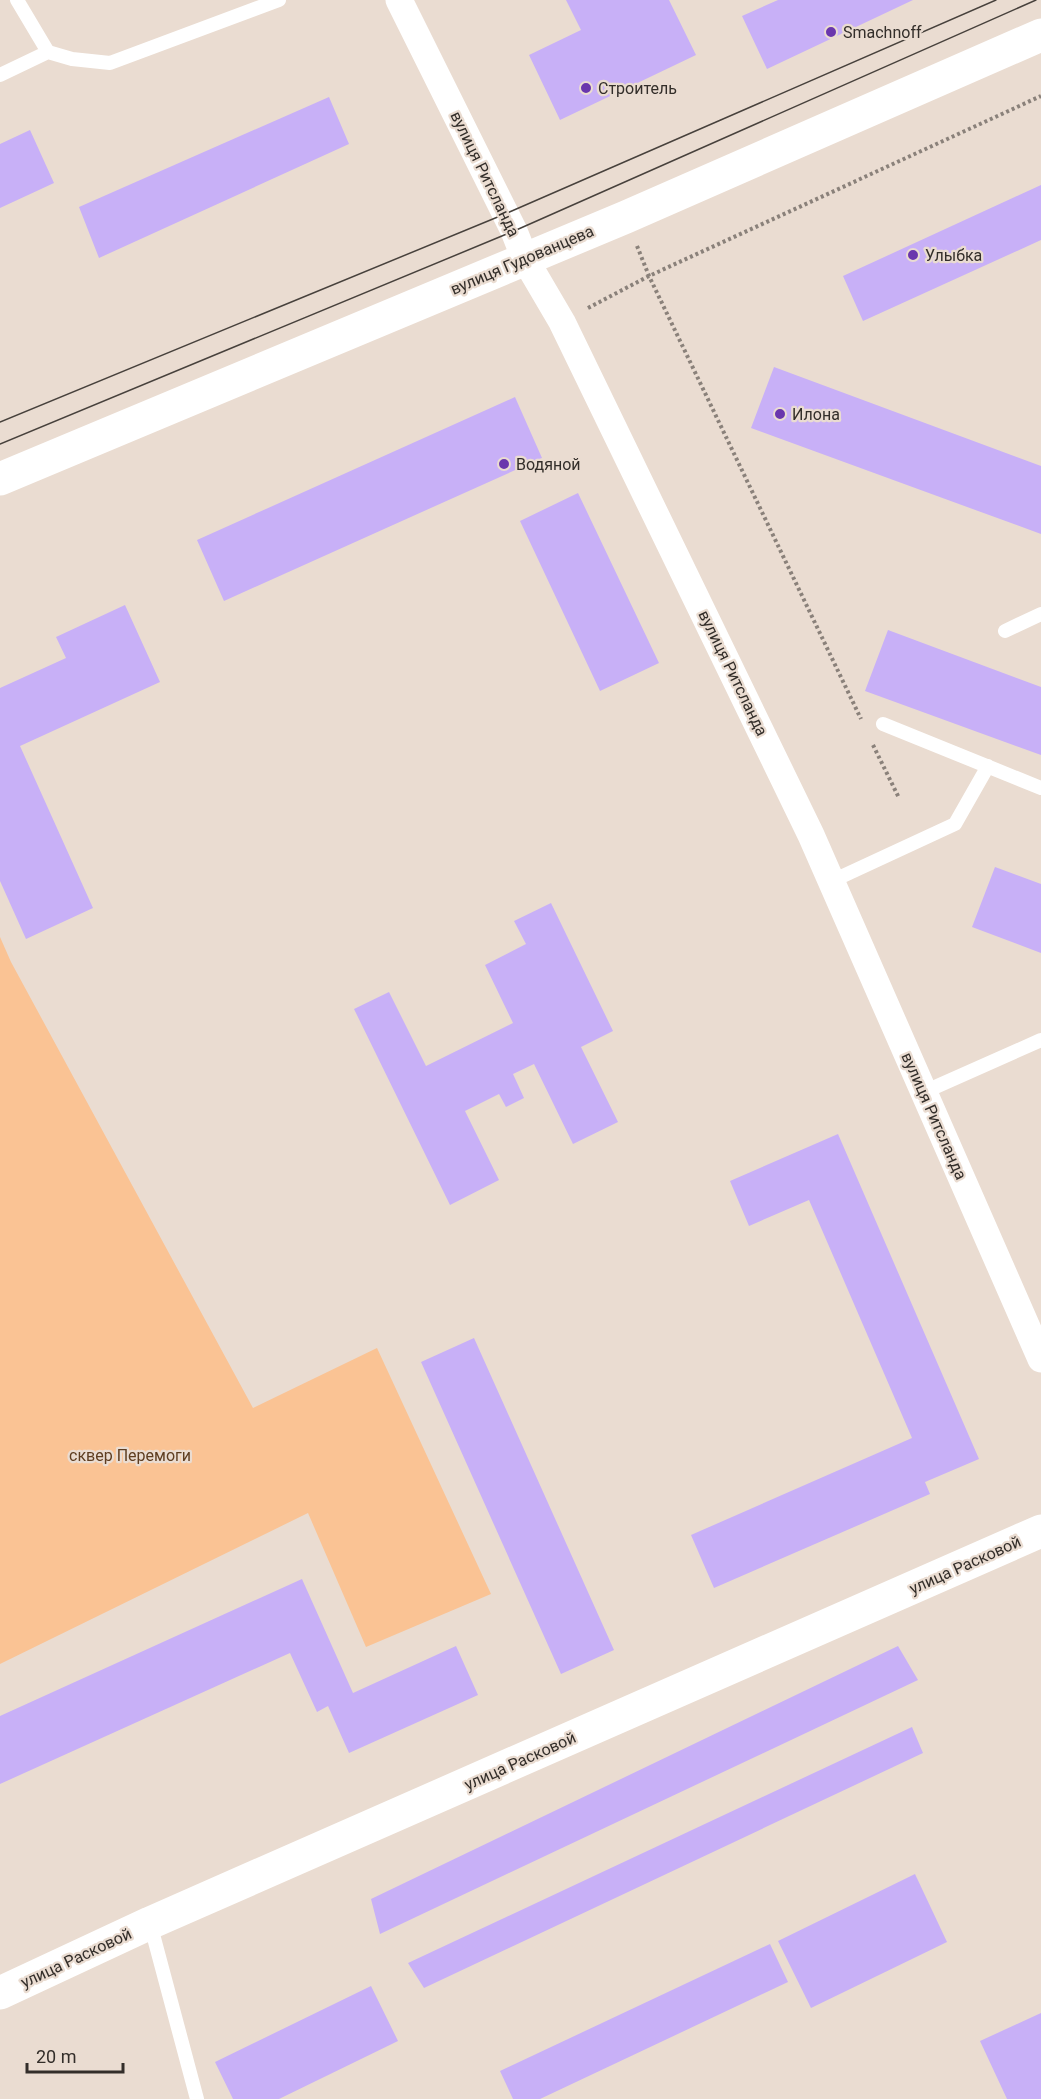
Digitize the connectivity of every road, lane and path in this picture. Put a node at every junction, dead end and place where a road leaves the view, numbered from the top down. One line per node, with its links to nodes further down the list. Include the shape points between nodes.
1 (17, 0): 5 (lane)
2 (279, 0): 5 (lane, via 110,63)
3 (399, 0): 9 (street, вулиця Ритсланда)
4 (1041, 35): 8 (street, вулиця Гудованцева)
5 (48, 52): 6 (lane)
6 (0, 75)
7 (1041, 96): 10 (path)
8 (626, 217): 9 (street, вулиця Гудованцева); 10 (path)
9 (525, 259): 11 (street, вулиця Ритсланда); 12 (street, вулиця Гудованцева)
10 (649, 276): 11 (path); 15 (path)
11 (562, 322): 21 (street, вулиця Ритсланда)
12 (0, 479)
13 (1041, 615): 14 (lane)
14 (1005, 631)
15 (863, 724)
16 (883, 724): 18 (lane)
17 (868, 734): 20 (path)
18 (988, 766): 19 (lane); 21 (lane, via 955,824)
19 (1041, 788)
20 (899, 798)
21 (832, 881): 23 (street, вулиця Ритсланда)
22 (1041, 1040): 23 (lane)
23 (924, 1092): 24 (street, вулиця Ритсланда)
24 (1041, 1359)
25 (1041, 1531): 26 (street, улица Расковой)
26 (150, 1923): 27 (street, улица Расковой); 28 (lane)
27 (0, 1994)
28 (197, 2099)

